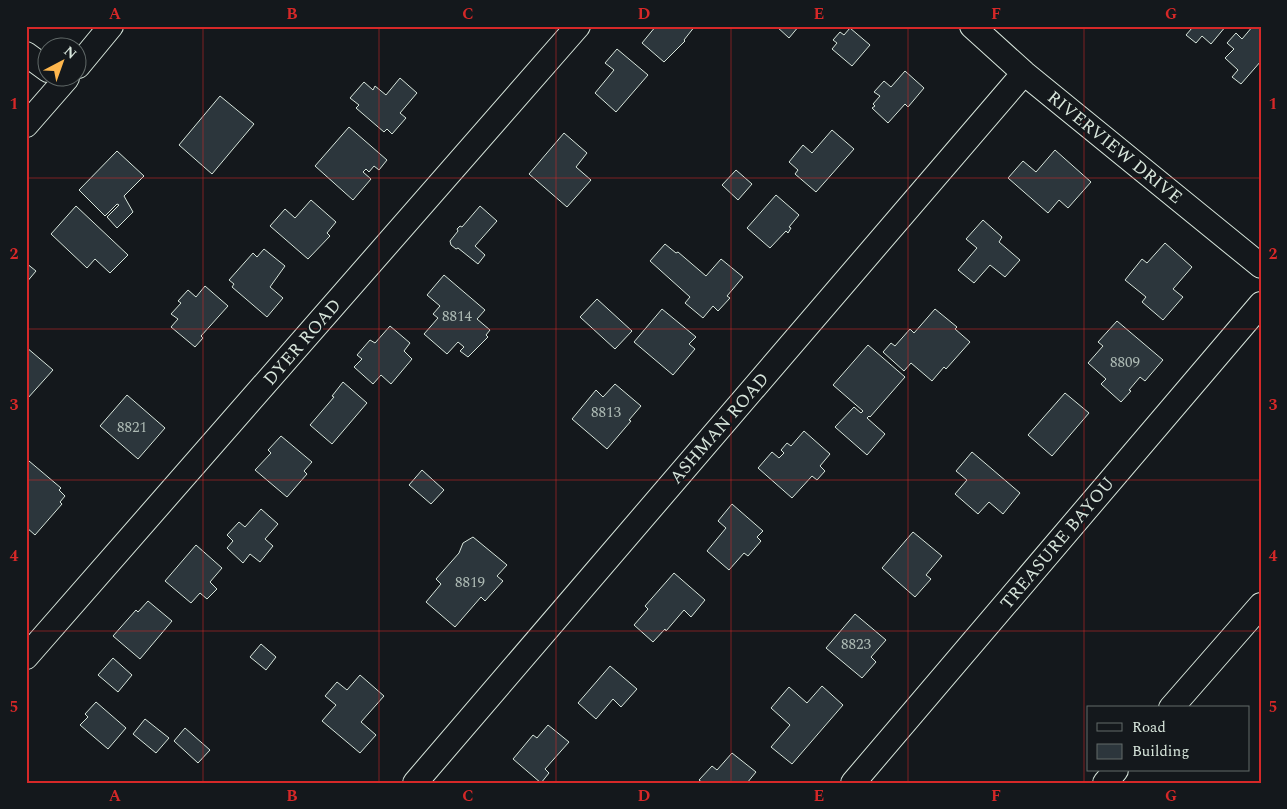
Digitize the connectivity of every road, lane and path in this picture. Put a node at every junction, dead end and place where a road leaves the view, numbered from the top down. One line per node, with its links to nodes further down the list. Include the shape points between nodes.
1 (111, 26): 4 (street)
2 (578, 26): 13 (street, DYER ROAD)
3 (972, 26): 7 (street, RIVERVIEW DRIVE)
4 (88, 49)
5 (26, 54): 6 (street)
6 (38, 61)
7 (1024, 73): 10 (street, RIVERVIEW DRIVE); 16 (street, ASHMAN ROAD)
8 (53, 88): 9 (street)
9 (26, 125)
10 (1261, 266)
11 (1261, 304): 17 (street, TREASURE BAYOU)
12 (1261, 605): 14 (street)
13 (26, 657)
14 (1173, 706)
15 (1114, 772): 18 (street)
16 (415, 783)
17 (853, 783)
18 (1105, 783)

